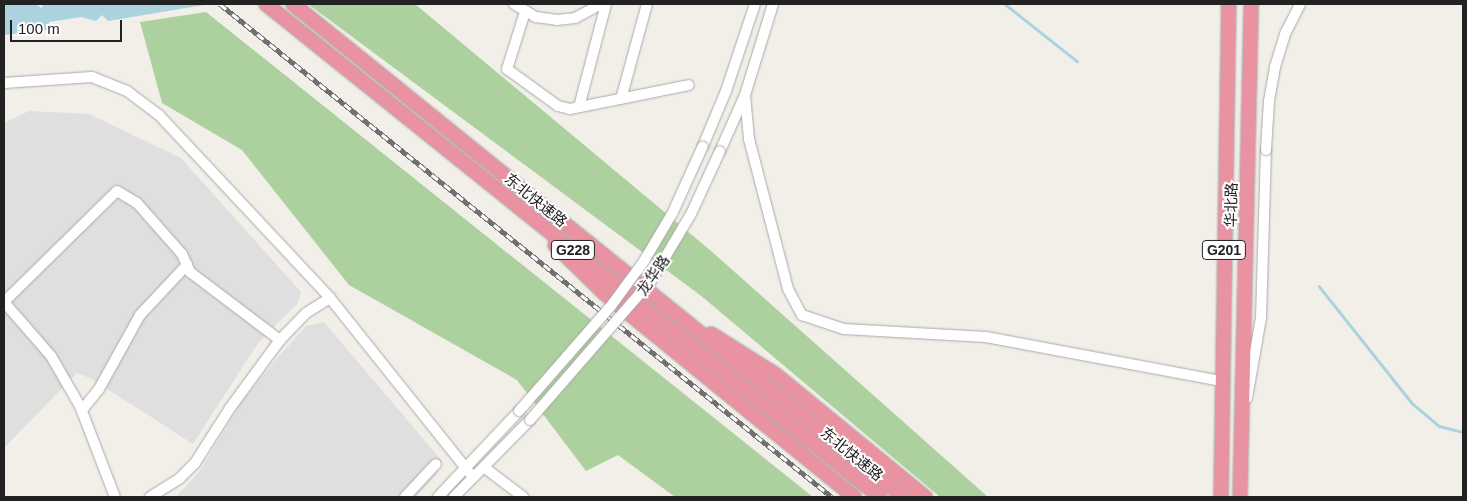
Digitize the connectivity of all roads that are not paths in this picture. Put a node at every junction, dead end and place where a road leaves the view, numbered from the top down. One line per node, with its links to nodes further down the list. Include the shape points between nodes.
1 (266, 4): 18 (highway, 东北快速路 / G228)
2 (293, 4): 22 (highway, 东北快速路 / G228)
3 (514, 4): 12 (street)
4 (601, 4): 12 (street, via 575,18 557,20)
5 (606, 4): 17 (street)
6 (646, 4): 16 (street)
7 (755, 4): 28 (street, 龙华路, bridge, via 726,91 703,146 677,204 644,261 611,306 519,411)
8 (773, 4): 15 (street, 龙华路)
9 (1229, 4): 24 (highway, 华北路 / G201)
10 (1251, 4): 26 (highway, 华北路 / G201)
11 (1300, 4): 26 (street, bridge, via 1286,32 1273,76 1266,150 1261,318)
12 (525, 12): 17 (street, via 506,69 558,106)
13 (4, 84): 20 (street, via 92,77 127,91 159,114)
14 (689, 85): 16 (street)
15 (745, 95): 24 (street, via 749,139 788,289 802,315 844,329 986,336); 29 (street, 龙华路, bridge, via 692,214 651,280)
16 (621, 99): 17 (street)
17 (579, 107)
18 (520, 208): 39 (highway, via 586,276); 40 (highway, 东北快速路 / G228)
19 (187, 264): 21 (street, via 137,203 117,190); 23 (street, via 190,272); 25 (street, via 140,315 99,389)
20 (330, 298): 23 (street, via 306,313); 28 (street)
21 (4, 302): 25 (street, via 51,356)
22 (670, 309): 31 (highway, via 776,375); 41 (highway, 东北快速路 / G228)
23 (280, 340): 34 (street, via 195,463 180,478)
24 (1222, 381): 42 (highway, 华北路 / G201)
25 (82, 410): 33 (street)
26 (1244, 414): 32 (highway, 华北路 / G201)
27 (436, 464): 35 (street)
28 (465, 466): 30 (street); 36 (street, 龙华路)
29 (485, 468): 30 (street, 龙华路); 38 (street)
30 (473, 477): 37 (street, 龙华路)
31 (923, 496)
32 (1240, 496)
33 (115, 497)
34 (150, 497)
35 (405, 497)
36 (438, 497)
37 (454, 497)
38 (522, 497)
39 (854, 497)
40 (880, 497)
41 (903, 497)
42 (1221, 497)

